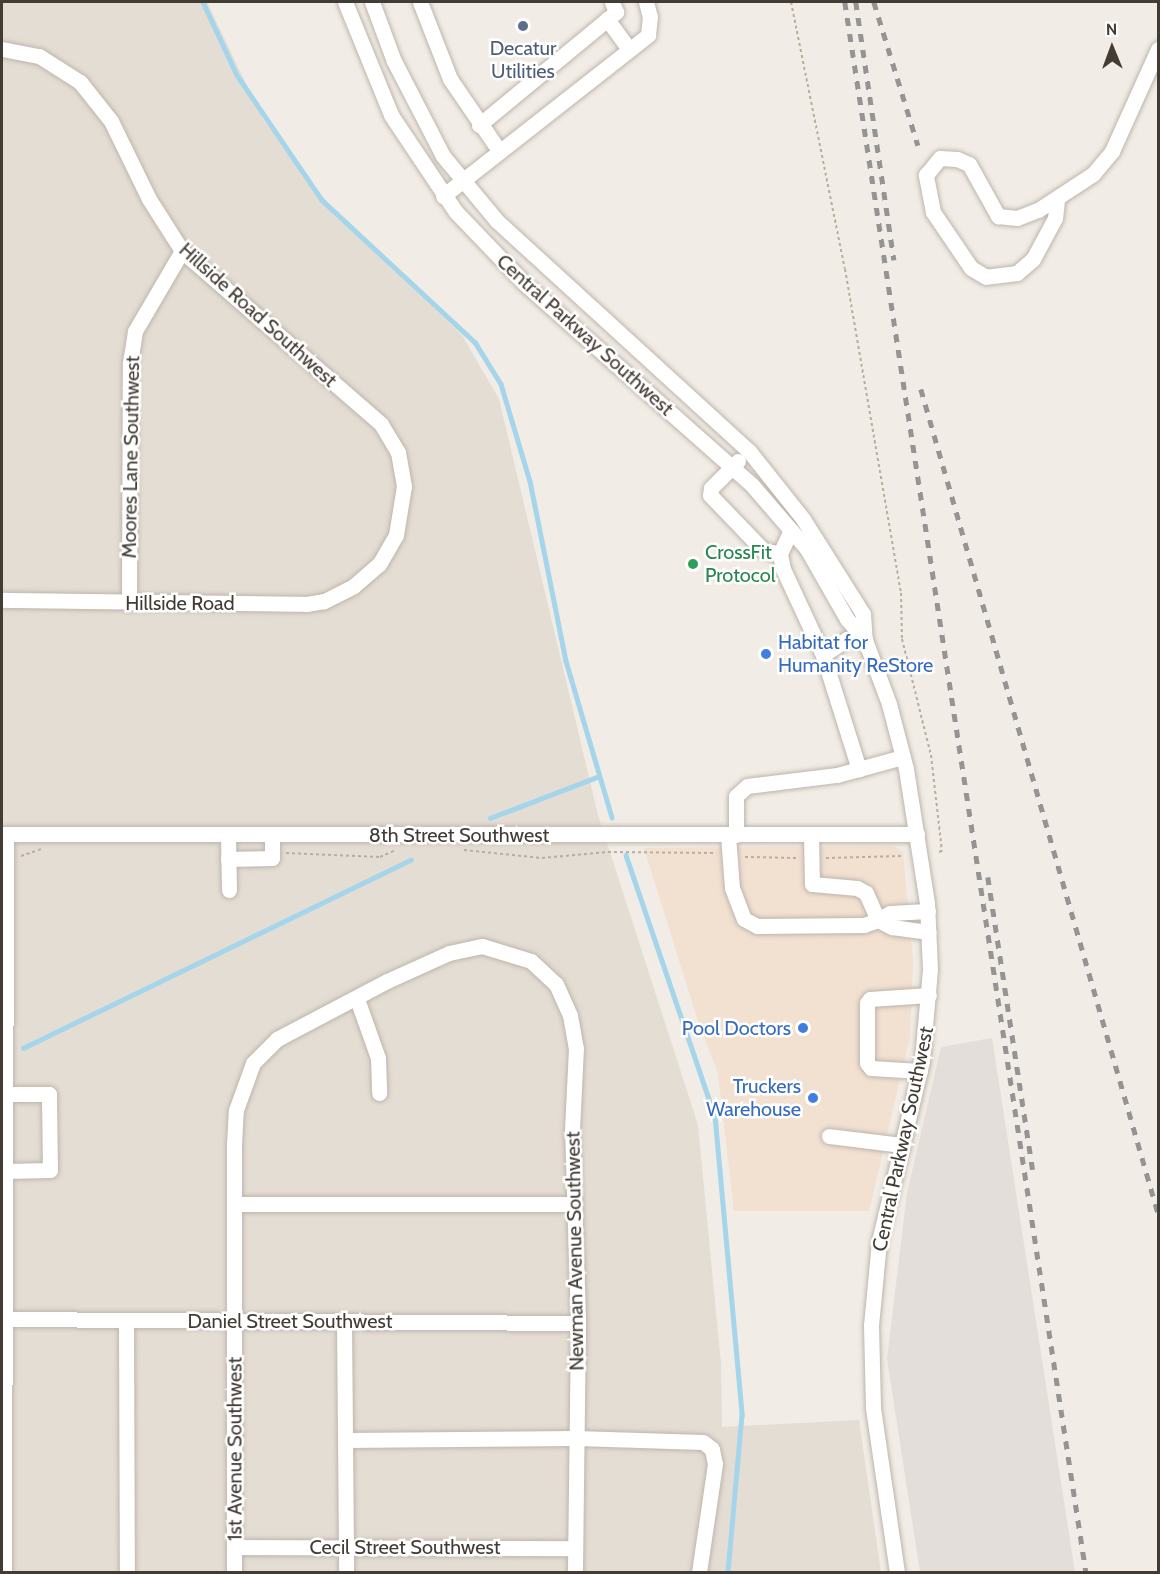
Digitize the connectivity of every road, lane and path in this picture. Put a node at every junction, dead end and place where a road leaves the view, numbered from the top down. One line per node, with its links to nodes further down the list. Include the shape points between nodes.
1 (345, 2): 14 (street, Central Parkway Southwest, via 391,115)
2 (372, 2): 13 (street, Central Parkway Southwest, via 422,123)
3 (420, 2): 11 (street, via 450,79)
4 (612, 2): 7 (street, via 616,12)
5 (646, 2): 10 (street, via 650,17 648,35)
6 (791, 2): 38 (path, via 845,269 901,593 902,639 931,755 942,851)
7 (607, 19): 10 (street); 11 (street)
8 (2, 49): 16 (street, Hillside Road Southwest, via 39,56 80,82 111,121 149,199)
9 (1158, 49): 15 (street, via 1112,151 1093,174)
10 (629, 50): 12 (street)
11 (479, 125): 12 (street)
12 (500, 152): 13 (street)
13 (463, 182): 14 (street); 17 (street, Central Parkway Southwest, via 505,228)
14 (444, 196): 18 (street, Central Parkway Southwest, via 525,284)
15 (1057, 200): 15 (street, via 1017,218 998,216 969,164 940,158 926,175 933,212 971,268 986,277 1017,273 1033,260 1055,218)
16 (182, 251): 21 (street, Hillside Road Southwest, via 370,412 391,437 403,469 400,519 379,564); 23 (street, Moores Lane Southwest, via 135,331 130,363)
17 (749, 451): 18 (street); 24 (street, Central Parkway Southwest, via 803,519 858,602)
18 (732, 466): 19 (street, Central Parkway Southwest); 20 (street, via 711,488 710,495 763,549)
19 (791, 530): 20 (street); 24 (street, Central Parkway Southwest, via 807,549 847,619)
20 (780, 554): 25 (street)
21 (354, 586): 23 (street, Hillside Road, via 307,604)
22 (2, 600): 23 (street, Hillside Road)
23 (129, 603)
24 (865, 640): 25 (street, via 847,639); 26 (street, Central Parkway Southwest)
25 (823, 655): 27 (street)
26 (903, 757): 27 (street); 31 (street, Central Parkway Southwest)
27 (860, 769): 32 (street, via 740,790)
28 (4, 834): 29 (street, 8th Street Southwest); 52 (street)
29 (228, 834): 30 (street, 8th Street Southwest); 43 (street)
30 (272, 834): 32 (street, 8th Street Southwest); 37 (street)
31 (917, 834): 33 (street, 8th Street Southwest); 45 (street, Central Parkway Southwest)
32 (732, 835): 33 (street, 8th Street Southwest); 39 (street)
33 (810, 835): 42 (street)
34 (45, 848): 40 (path)
35 (396, 849): 37 (path, via 380,857)
36 (455, 850): 39 (path, via 542,858 608,852)
37 (272, 851): 43 (street, via 272,858)
38 (938, 852)
39 (730, 854): 42 (path); 46 (street, via 736,905 744,919 758,926 864,925)
40 (17, 856)
41 (901, 856): 42 (path)
42 (811, 858): 46 (street, via 812,884 857,888 866,893)
43 (228, 859): 44 (street)
44 (229, 890)
45 (928, 911): 46 (street, via 890,913); 47 (street, Central Parkway Southwest)
46 (878, 920): 47 (street, via 892,927)
47 (929, 932): 48 (street, Central Parkway Southwest)
48 (929, 995): 50 (street, Central Parkway Southwest); 50 (street, via 870,999 867,1003 867,1063 871,1068)
49 (357, 999): 51 (street, via 378,1058); 56 (street, 1st Avenue Southwest, via 277,1039 253,1063 236,1110); 57 (street, Newman Avenue Southwest, via 449,953 482,946 531,961 556,984 570,1015 576,1048)
50 (920, 1071): 54 (street, Central Parkway Southwest)
51 (379, 1093)
52 (5, 1094): 55 (street); 55 (street, via 49,1094 50,1170)
53 (829, 1136): 54 (street)
54 (902, 1145): 74 (street, Central Parkway Southwest, via 879,1241 871,1360 873,1407)
55 (4, 1171): 58 (street)
56 (235, 1204): 57 (street); 60 (street, 1st Avenue Southwest)
57 (574, 1204): 62 (street, Newman Avenue Southwest)
58 (3, 1320): 59 (street, Daniel Street Southwest); 68 (street)
59 (126, 1321): 60 (street, Daniel Street Southwest); 69 (street)
60 (236, 1322): 61 (street, Daniel Street Southwest); 66 (street, 1st Avenue Southwest)
61 (344, 1322): 62 (street, Daniel Street Southwest); 64 (street)
62 (578, 1323): 63 (street, Newman Avenue Southwest)
63 (576, 1438): 64 (street); 67 (street, Newman Avenue Southwest); 73 (street, via 692,1441 704,1442 712,1449 716,1464)
64 (345, 1440): 65 (street)
65 (346, 1546): 66 (street, Cecil Street Southwest); 67 (street, Cecil Street Southwest); 71 (street)
66 (235, 1547): 70 (street, 1st Avenue Southwest)
67 (575, 1548): 72 (street, Newman Avenue Southwest)
68 (4, 1572)
69 (127, 1572)
70 (234, 1572)
71 (346, 1572)
72 (575, 1572)
73 (699, 1572)
74 (897, 1572)

